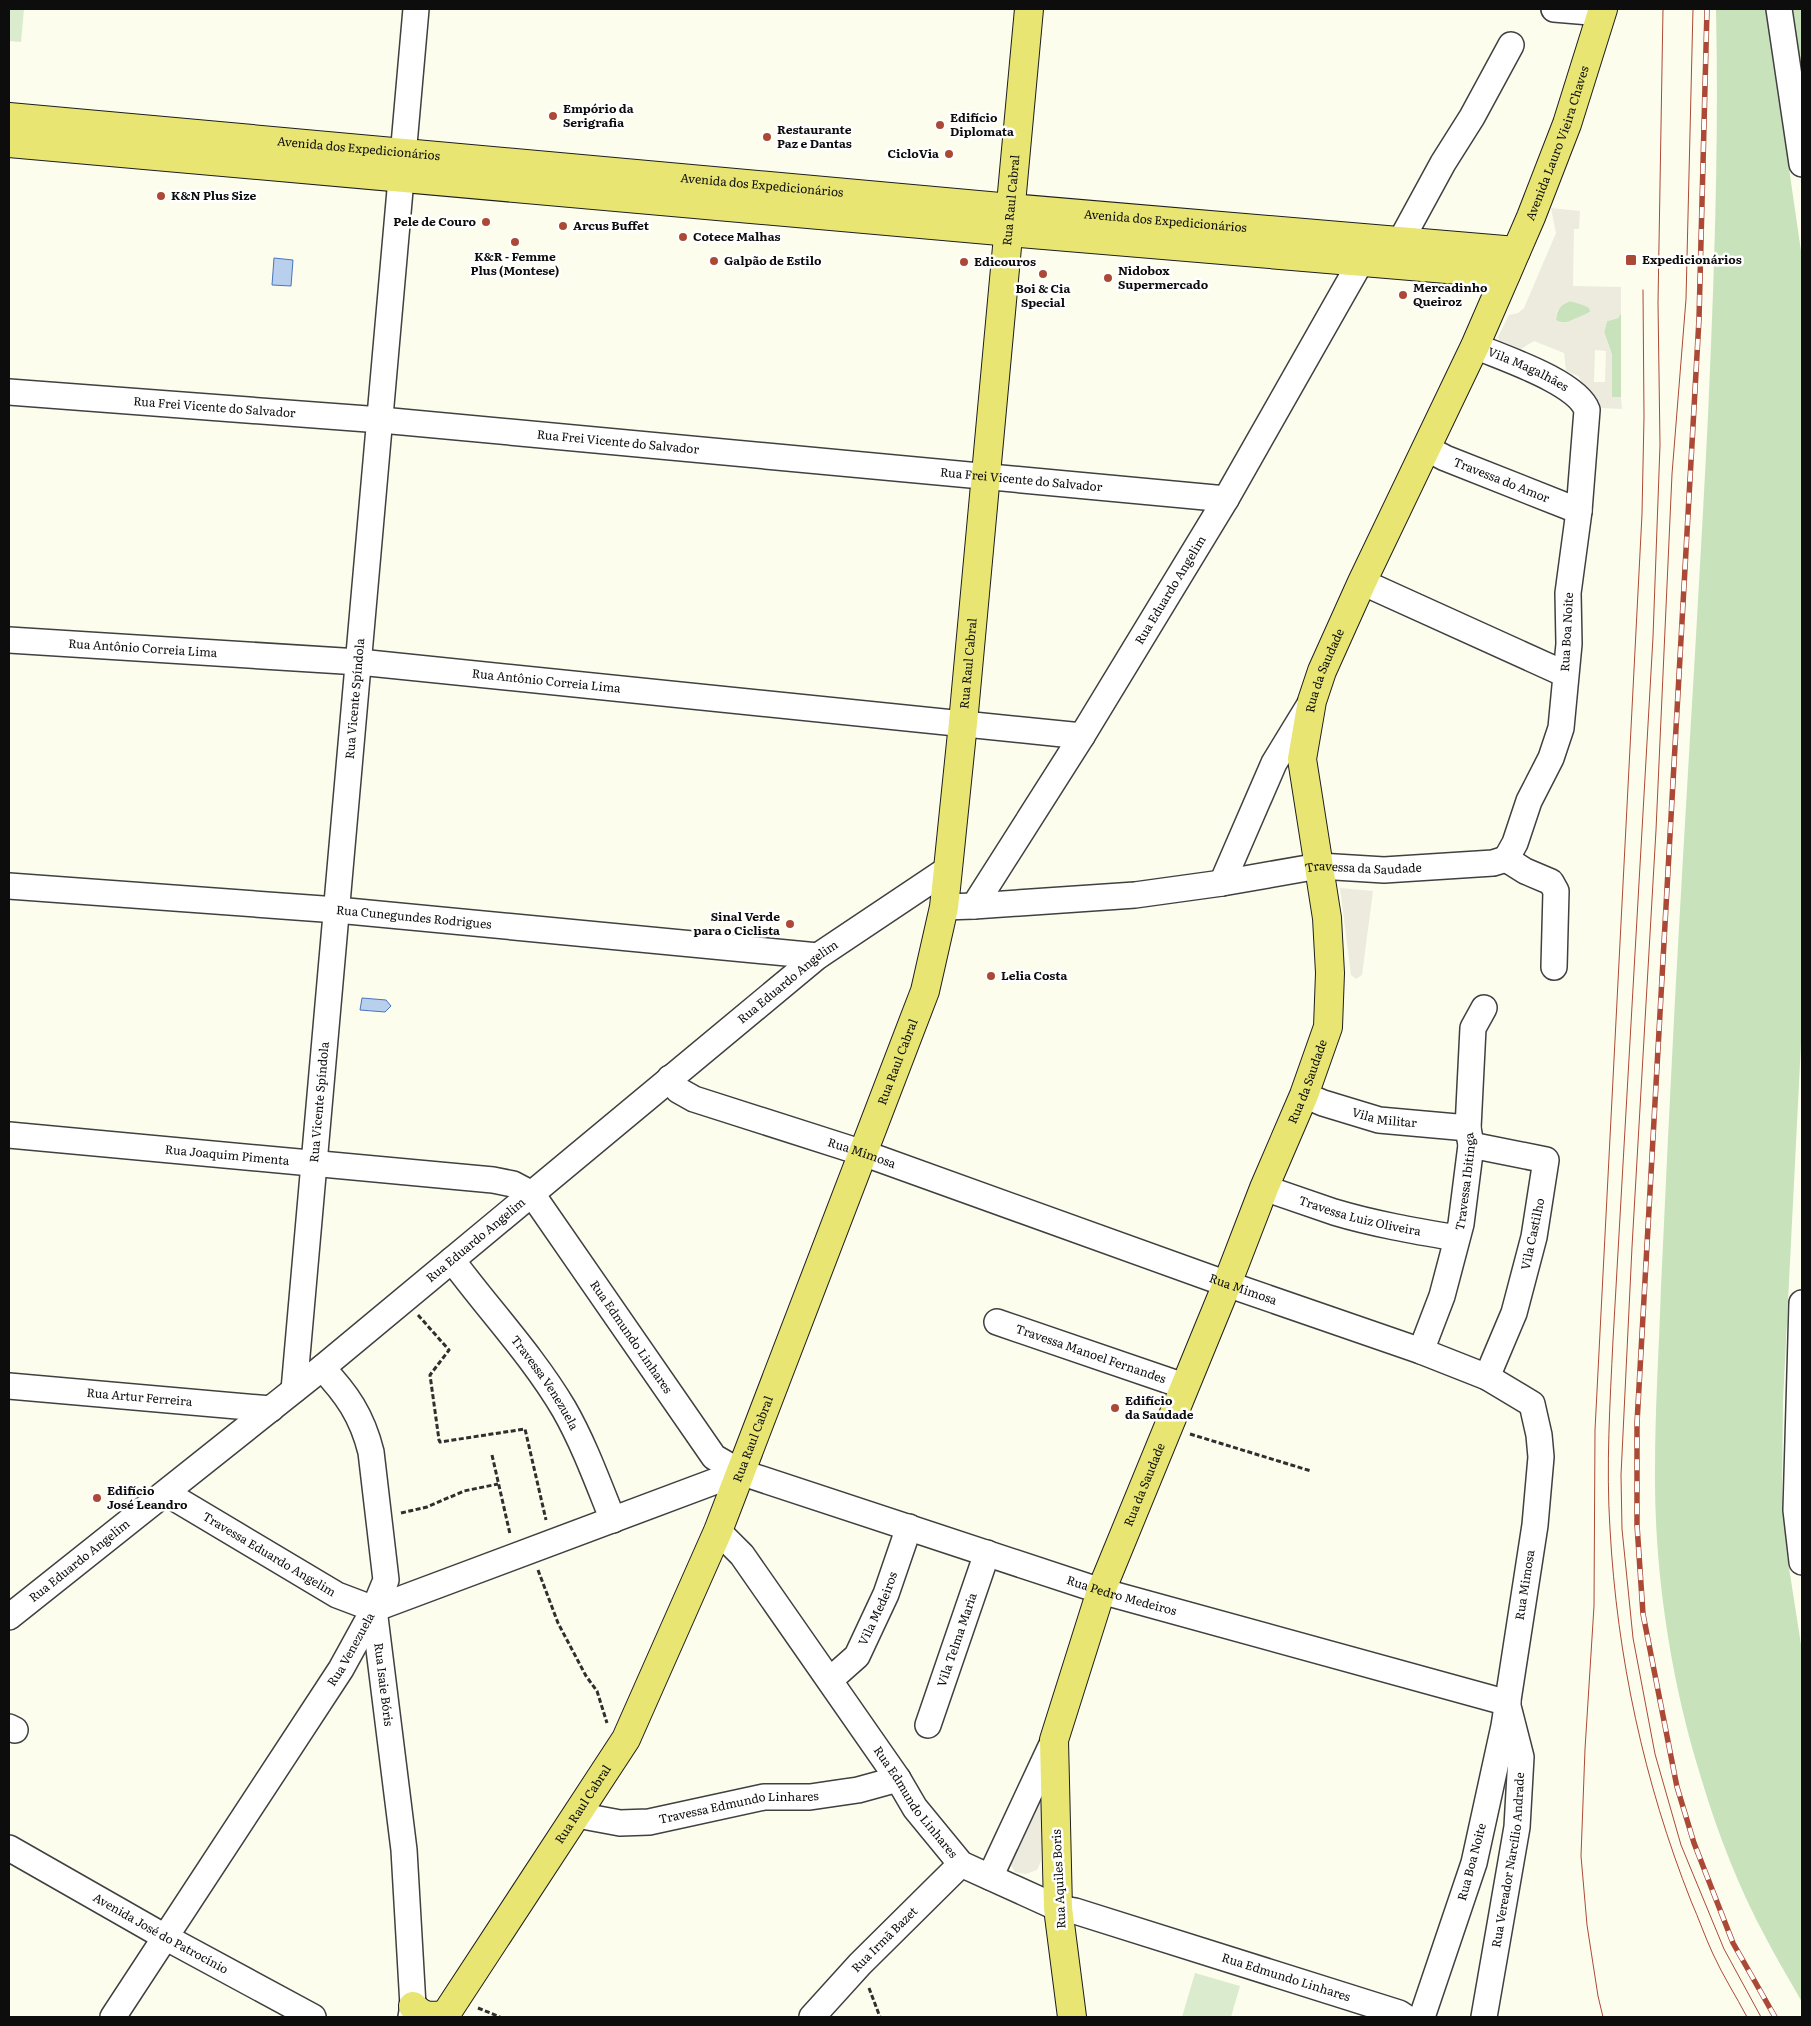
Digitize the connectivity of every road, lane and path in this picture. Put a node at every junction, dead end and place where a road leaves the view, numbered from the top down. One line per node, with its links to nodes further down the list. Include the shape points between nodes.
1 (416, 9): 9 (street, Rua Vicente Spíndola)
2 (1029, 9): 12 (main road, Rua Raul Cabral)
3 (1554, 9): 5 (street)
4 (1779, 9): 10 (street)
5 (1602, 11): 15 (main road, Avenida Lauro Vieira Chaves, via 1567,124)
6 (1511, 45): 13 (street)
7 (9, 117): 9 (main road, Avenida dos Expedicionários)
8 (9, 143): 11 (main road, Avenida dos Expedicionários)
9 (404, 152): 11 (street, Rua Vicente Spíndola); 12 (main road, Avenida dos Expedicionários)
10 (1802, 164)
11 (402, 179): 12 (main road, Avenida dos Expedicionários); 19 (street, Rua Vicente Spíndola)
12 (1010, 220): 14 (main road, Avenida dos Expedicionários); 21 (main road, Rua Raul Cabral)
13 (1400, 242): 14 (main road, Avenida dos Expedicionários); 15 (main road, Avenida dos Expedicionários)
14 (1361, 251): 15 (main road, Avenida dos Expedicionários); 22 (street, Rua Eduardo Angelim)
15 (1511, 263): 16 (main road, Rua da Saudade)
16 (1475, 346): 18 (street, Vila Magalhães, via 1564,384); 20 (main road, Rua da Saudade)
17 (9, 392): 19 (street, Rua Frei Vicente do Salvador)
18 (1579, 396): 23 (street, Rua Boa Noite, via 1587,410)
19 (381, 420): 21 (street, Rua Frei Vicente do Salvador); 26 (street, Rua Vicente Spíndola)
20 (1426, 448): 23 (street, Travessa do Amor); 24 (main road, Rua da Saudade)
21 (986, 475): 22 (street, Rua Frei Vicente do Salvador); 29 (main road, Rua Raul Cabral)
22 (1226, 499): 30 (street, Rua Eduardo Angelim)
23 (1579, 511): 27 (street, Rua Boa Noite, via 1568,593)
24 (1362, 582): 27 (street); 28 (main road, Rua da Saudade)
25 (9, 640): 26 (street, Rua Antônio Correia Lima)
26 (359, 662): 29 (street, Rua Antônio Correia Lima); 38 (street, Rua Vicente Spíndola)
27 (1566, 674): 31 (street, Rua Boa Noite, via 1561,728)
28 (1312, 701): 32 (main road, Rua da Saudade, via 1302,759); 34 (street, via 1274,763)
29 (963, 723): 30 (street, Rua Antônio Correia Lima); 33 (main road, Rua Raul Cabral)
30 (1082, 736): 36 (street, Rua Eduardo Angelim)
31 (1506, 859): 32 (street, Travessa da Saudade, via 1493,863 1384,870); 40 (street, via 1555,886)
32 (1319, 866): 34 (street, Travessa da Saudade); 43 (main road, Rua da Saudade, via 1327,918 1328,1027)
33 (948, 869): 37 (main road, Rua Raul Cabral); 39 (street, Rua Eduardo Angelim)
34 (1222, 883): 36 (street, Travessa da Saudade, via 1135,895)
35 (9, 886): 38 (street, Rua Cunegundes Rodrigues)
36 (974, 906): 37 (street)
37 (944, 907): 46 (main road, Rua Raul Cabral, via 925,991)
38 (337, 910): 39 (street, Rua Cunegundes Rodrigues); 47 (street, Rua Vicente Spíndola)
39 (818, 956): 42 (street, Rua Eduardo Angelim)
40 (1554, 967)
41 (1484, 1008): 45 (street, Travessa Ibitinga, via 1473,1028)
42 (670, 1078): 46 (street, Rua Mimosa, via 678,1090 694,1099); 49 (street, Rua Eduardo Angelim)
43 (1304, 1095): 45 (street, Vila Militar, via 1379,1120); 48 (main road, Rua da Saudade)
44 (9, 1135): 47 (street, Rua Joaquim Pimenta)
45 (1470, 1136): 50 (street, Travessa Ibitinga); 58 (street, Vila Castilho, via 1546,1160 1534,1237 1514,1313)
46 (863, 1152): 52 (street, Rua Mimosa); 66 (main road, Rua Raul Cabral)
47 (314, 1164): 49 (street, Rua Joaquim Pimenta, via 493,1180 513,1184); 61 (street, Rua Vicente Spíndola)
48 (1264, 1188): 50 (street, Travessa Luiz Oliveira, via 1349,1216); 52 (main road, Rua da Saudade)
49 (532, 1194): 51 (street, Rua Eduardo Angelim); 66 (street, Rua Edmundo Linhares, via 714,1457)
50 (1456, 1238): 56 (street, Travessa Ibitinga, via 1442,1296)
51 (452, 1260): 53 (street, Rua Eduardo Angelim); 70 (street, Travessa Venezuela, via 534,1364 564,1409)
52 (1227, 1284): 56 (street, Rua Mimosa); 60 (main road, Rua da Saudade)
53 (405, 1300): 57 (street, Rua Eduardo Angelim); 73 (path, via 448,1350 430,1375 438,1440 525,1429)
54 (1802, 1303): 75 (street, via 1796,1510)
55 (997, 1322): 60 (street, Travessa Manoel Fernandes)
56 (1421, 1350): 58 (street, Rua Mimosa)
57 (322, 1368): 61 (street, Rua Eduardo Angelim); 69 (street, Rua Isaie Bóris, via 343,1390 366,1431)
58 (1487, 1377): 80 (street, Rua Mimosa, via 1532,1404 1541,1457 1535,1525)
59 (9, 1386): 62 (street, Rua Artur Ferreira)
60 (1184, 1386): 63 (main road, Rua da Saudade)
61 (294, 1390): 62 (street, Rua Eduardo Angelim)
62 (271, 1409): 68 (street, Rua Eduardo Angelim)
63 (1168, 1427): 65 (path); 76 (main road, Rua da Saudade)
64 (492, 1455): 67 (path)
65 (1311, 1471)
66 (740, 1472): 70 (street, Rua Venezuela); 71 (street, Rua Pedro Medeiros); 72 (main road, Rua Raul Cabral)
67 (498, 1484): 69 (path, via 464,1491 427,1507); 73 (path)
68 (166, 1493): 77 (street, Travessa Eduardo Angelim, via 337,1595); 78 (street, Rua Eduardo Angelim)
69 (379, 1517): 77 (street, Rua Isaie Bóris, via 386,1580)
70 (613, 1520): 73 (street, Rua Venezuela)
71 (909, 1527): 74 (street, Rua Pedro Medeiros); 79 (street, Vila Medeiros, via 886,1594 857,1656)
72 (718, 1531): 79 (street, Rua Edmundo Linhares, via 742,1555); 83 (main road, Rua Raul Cabral)
73 (533, 1550): 77 (street, Rua Venezuela); 83 (path, via 558,1623 597,1691)
74 (987, 1553): 76 (street, Rua Pedro Medeiros); 81 (street, Vila Telma Maria)
75 (1802, 1562)
76 (1101, 1591): 80 (street, Rua Pedro Medeiros); 82 (main road, Rua da Saudade)
77 (374, 1609): 90 (street, Rua Venezuela, via 340,1669); 92 (street, Rua Isaie Bóris, via 404,1850)
78 (9, 1617)
79 (830, 1680): 84 (street, Rua Edmundo Linhares)
80 (1508, 1703): 100 (street, Rua Boa Noite, via 1474,1864); 101 (street, Rua Vereador Narcílio Andrade, via 1521,1756 1517,1827)
81 (928, 1725)
82 (1054, 1740): 88 (street, Rua da Saudade); 89 (main road, Rua Aquiles Boris)
83 (616, 1755): 85 (main road, Rua Raul Cabral)
84 (898, 1779): 85 (street, Travessa Edmundo Linhares, via 819,1796 764,1797 649,1822 620,1823); 87 (street, Rua Edmundo Linhares, via 915,1808)
85 (577, 1815): 93 (main road, Rua Raul Cabral)
86 (9, 1848): 90 (street, Avenida José do Patrocínio)
87 (961, 1864): 88 (street, Rua Edmundo Linhares); 91 (street, Rua Irmã Bazet)
88 (990, 1876): 89 (street, Rua Edmundo Linhares)
89 (1058, 1908): 98 (main road, Rua Aquiles Boris); 99 (street, Rua Edmundo Linhares)
90 (165, 1937): 94 (street, Rua Venezuela); 95 (street, Avenida José do Patrocínio)
91 (860, 1964): 96 (street, Rua Irmã Bazet); 97 (path)
92 (412, 2011): 93 (main road)
93 (445, 2016)
94 (113, 2017)
95 (314, 2017)
96 (812, 2017)
97 (880, 2017)
98 (1072, 2017)
99 (1405, 2017)
100 (1422, 2017)
101 (1484, 2017)

